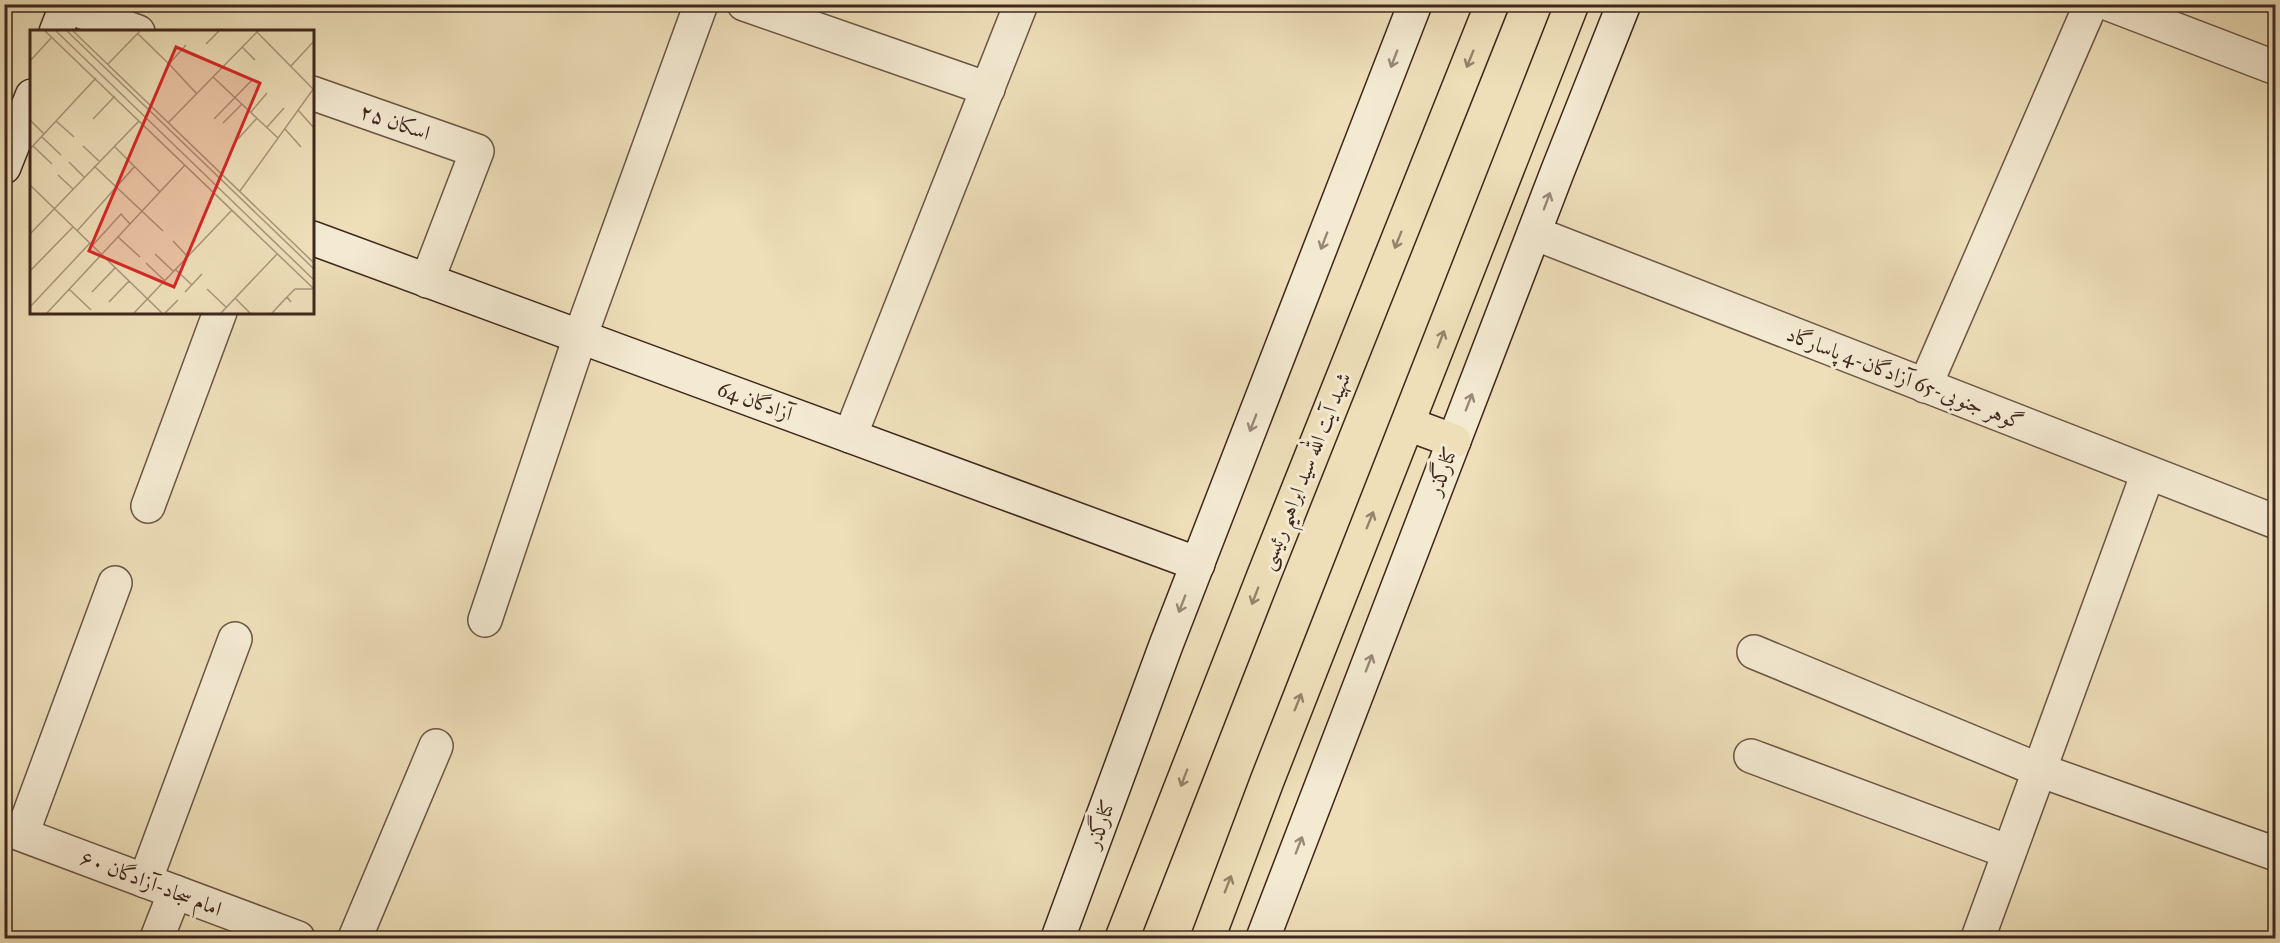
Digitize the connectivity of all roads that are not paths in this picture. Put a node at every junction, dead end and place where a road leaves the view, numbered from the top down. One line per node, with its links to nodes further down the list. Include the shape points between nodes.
1 (701, 4): 22 (street)
2 (744, 4): 13 (street)
3 (1021, 4): 13 (street)
4 (1415, 4): 30 (street, کنارگذر, one-way to 30)
5 (1492, 4): 46 (main road, شهید آیت الله سید ابراهیم رئیسی, one-way to 46)
6 (1572, 4): 24 (main road, one-way to 6)
7 (1624, 4): 18 (street, کنارگذر, one-way to 7)
8 (2091, 4): 23 (street)
9 (2109, 4): 12 (street)
10 (63, 14): 11 (street)
11 (130, 30)
12 (2276, 68)
13 (988, 89): 25 (street)
14 (314, 94): 20 (street, اسکان ۲۵, via 477,151)
15 (30, 101): 16 (street)
16 (18, 131): 17 (street)
17 (4, 167)
18 (1534, 233): 23 (street, گوهر جنوبی-65 آزادگان-4 پاسارگاد); 26 (street, کنارگذر, one-way to 18)
19 (314, 239): 20 (street, آزادگان 64)
20 (427, 281): 22 (street, آزادگان 64)
21 (219, 314): 28 (street)
22 (580, 337): 25 (street, آزادگان 64); 32 (street)
23 (1925, 386): 27 (street, گوهر جنوبی-65 آزادگان-4 پاسارگاد)
24 (1408, 424): 26 (main road); 47 (main road, one-way to 24)
25 (850, 436): 30 (street, آزادگان 64)
26 (1454, 441): 48 (street, کنارگذر, one-way to 26)
27 (2148, 473): 29 (street, گوهر جنوبی-65 آزادگان-4 پاسارگاد); 37 (street)
28 (148, 506)
29 (2276, 522)
30 (1198, 564): 45 (street, کنارگذر, one-way to 45)
31 (115, 583): 38 (street)
32 (485, 620)
33 (236, 639): 41 (street)
34 (1754, 652): 37 (street)
35 (436, 746): 44 (street)
36 (1751, 756): 39 (street)
37 (2039, 770): 39 (street); 40 (street)
38 (13, 831): 41 (street, امام سجاد-آزادگان ۶۰)
39 (2009, 852): 49 (street)
40 (2276, 854)
41 (160, 887): 42 (street); 43 (street, امام سجاد-آزادگان ۶۰)
42 (157, 939)
43 (298, 939)
44 (355, 939)
45 (1058, 939)
46 (1122, 939)
47 (1208, 939)
48 (1263, 939)
49 (1978, 939)

